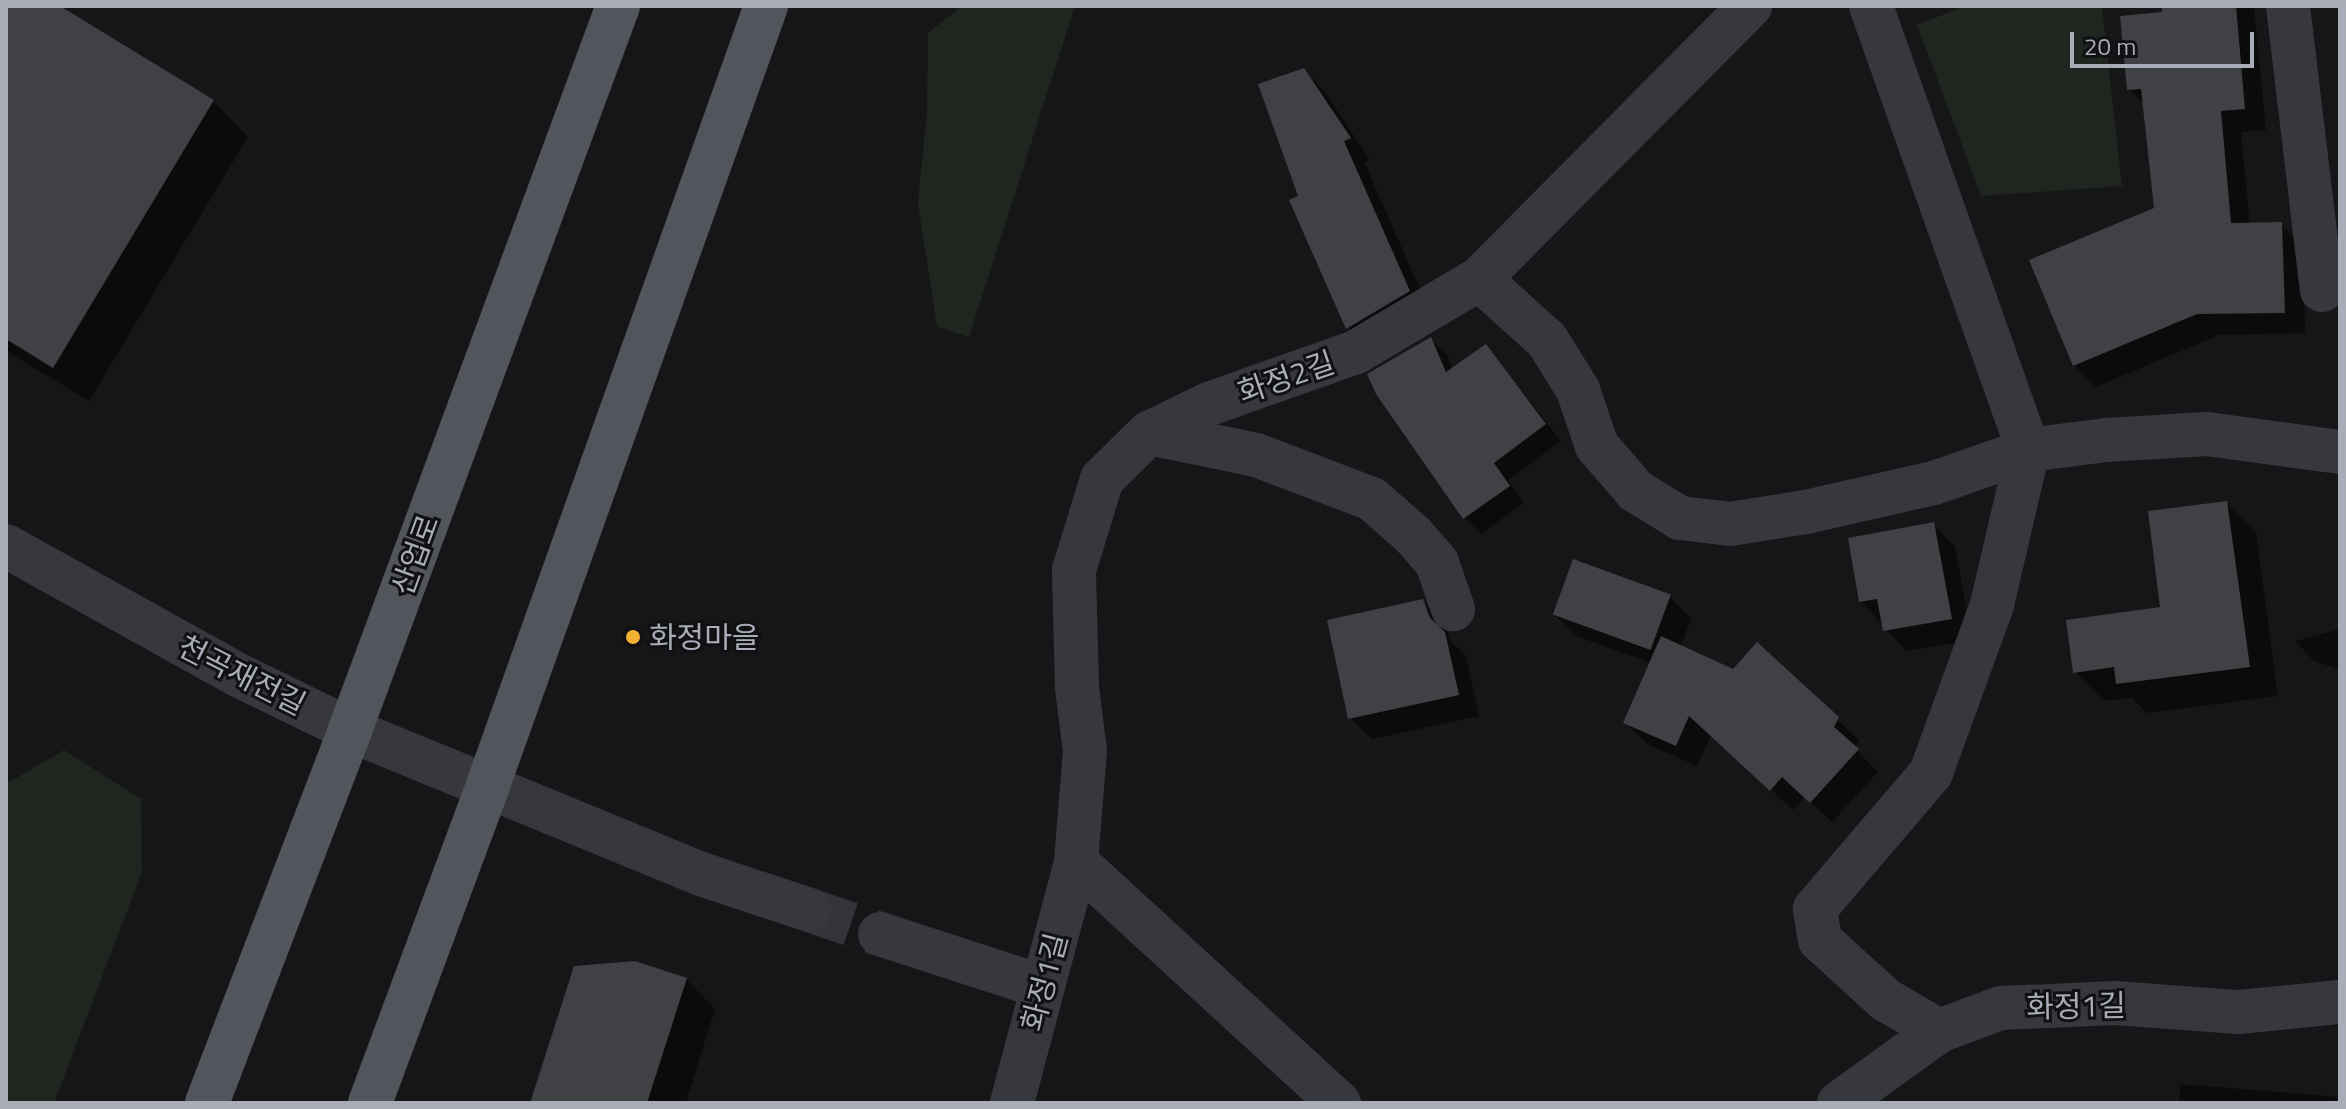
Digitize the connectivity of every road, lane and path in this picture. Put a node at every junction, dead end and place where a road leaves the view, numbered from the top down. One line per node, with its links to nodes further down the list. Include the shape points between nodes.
1 (618, 6): 13 (main road, 산업로)
2 (766, 6): 14 (main road)
3 (1750, 6): 6 (street, 화정2길)
4 (1871, 6): 9 (street)
5 (2288, 6): 7 (street)
6 (1479, 279): 8 (street, 화정2길, via 1356,352 1209,404); 9 (street, via 1547,340 1578,390 1597,446 1616,469 1636,491 1680,518 1730,524 1806,512 1934,483)
7 (2322, 290)
8 (1149, 433): 12 (street, via 1256,455 1372,499 1437,563); 15 (street, 화정2길, via 1102,479 1074,570 1077,688 1085,751)
9 (2028, 450): 10 (street, via 2207,434); 20 (street, via 1992,605 1931,773 1815,909 1820,940 1886,1000)
10 (2340, 452)
11 (6, 546): 13 (street, 천곡재전길, via 240,676)
12 (1453, 609)
13 (350, 730): 14 (street, 천곡재전길); 21 (main road, 산업로)
14 (488, 785): 16 (street, 천곡재전길, via 701,874); 22 (main road)
15 (1076, 862): 18 (street, 화정1길); 24 (street)
16 (809, 910)
17 (880, 934): 18 (street)
18 (1043, 987): 23 (street, 화정1길)
19 (2340, 1002): 20 (street, 화정1길, via 2239,1012 2115,1003 2001,1008)
20 (1939, 1031): 25 (street, 화정1길)
21 (207, 1103)
22 (370, 1103)
23 (1012, 1103)
24 (1339, 1103)
25 (1839, 1103)

